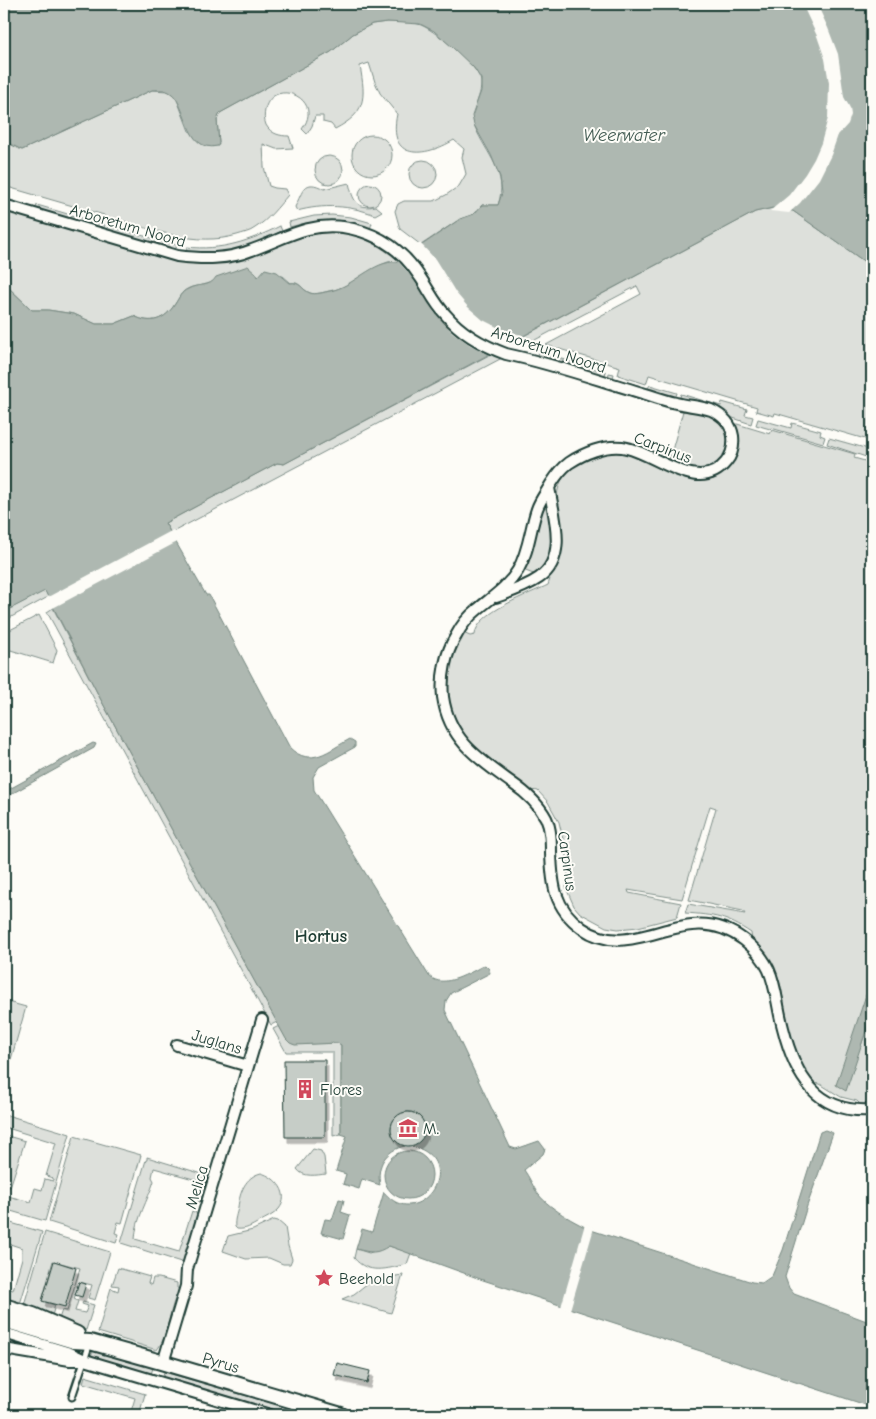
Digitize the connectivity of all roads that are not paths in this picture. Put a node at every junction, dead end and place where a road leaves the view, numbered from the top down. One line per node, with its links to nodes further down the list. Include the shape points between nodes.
1 (4, 205): 2 (street, Arboretum Noord, via 177,256 202,259 252,251 301,230 327,226 354,229 377,237 407,260 438,307 457,326 488,348 713,411)
2 (722, 417): 3 (street, Carpinus, via 732,431 733,448 730,458 716,471 690,474 637,450 601,448 571,462 560,471)
3 (549, 488): 4 (street, Carpinus, via 540,502 517,572); 4 (street, Carpinus, via 557,534 553,562 538,578)
4 (495, 597): 8 (street, Carpinus, via 475,610 451,644 443,677 445,708 463,744 526,793 546,819 550,830 554,890 565,910 583,929 618,940 692,924 710,925 736,934 756,950 772,976 783,1028 803,1079 812,1091 842,1108)
5 (262, 1020): 7 (street, Melica)
6 (177, 1045): 7 (street, Juglans)
7 (248, 1066): 15 (street, Melica, via 187,1269 186,1286)
8 (872, 1110)
9 (4, 1306): 12 (street, Pyrus)
10 (4, 1320): 12 (street, Pyrus, via 74,1341)
11 (4, 1333): 14 (street)
12 (90, 1342): 14 (lane); 15 (street, Pyrus)
13 (4, 1348): 14 (street)
14 (84, 1360): 16 (lane); 17 (street)
15 (163, 1363): 18 (street, Pyrus)
16 (72, 1397)
17 (270, 1415)
18 (342, 1415)

